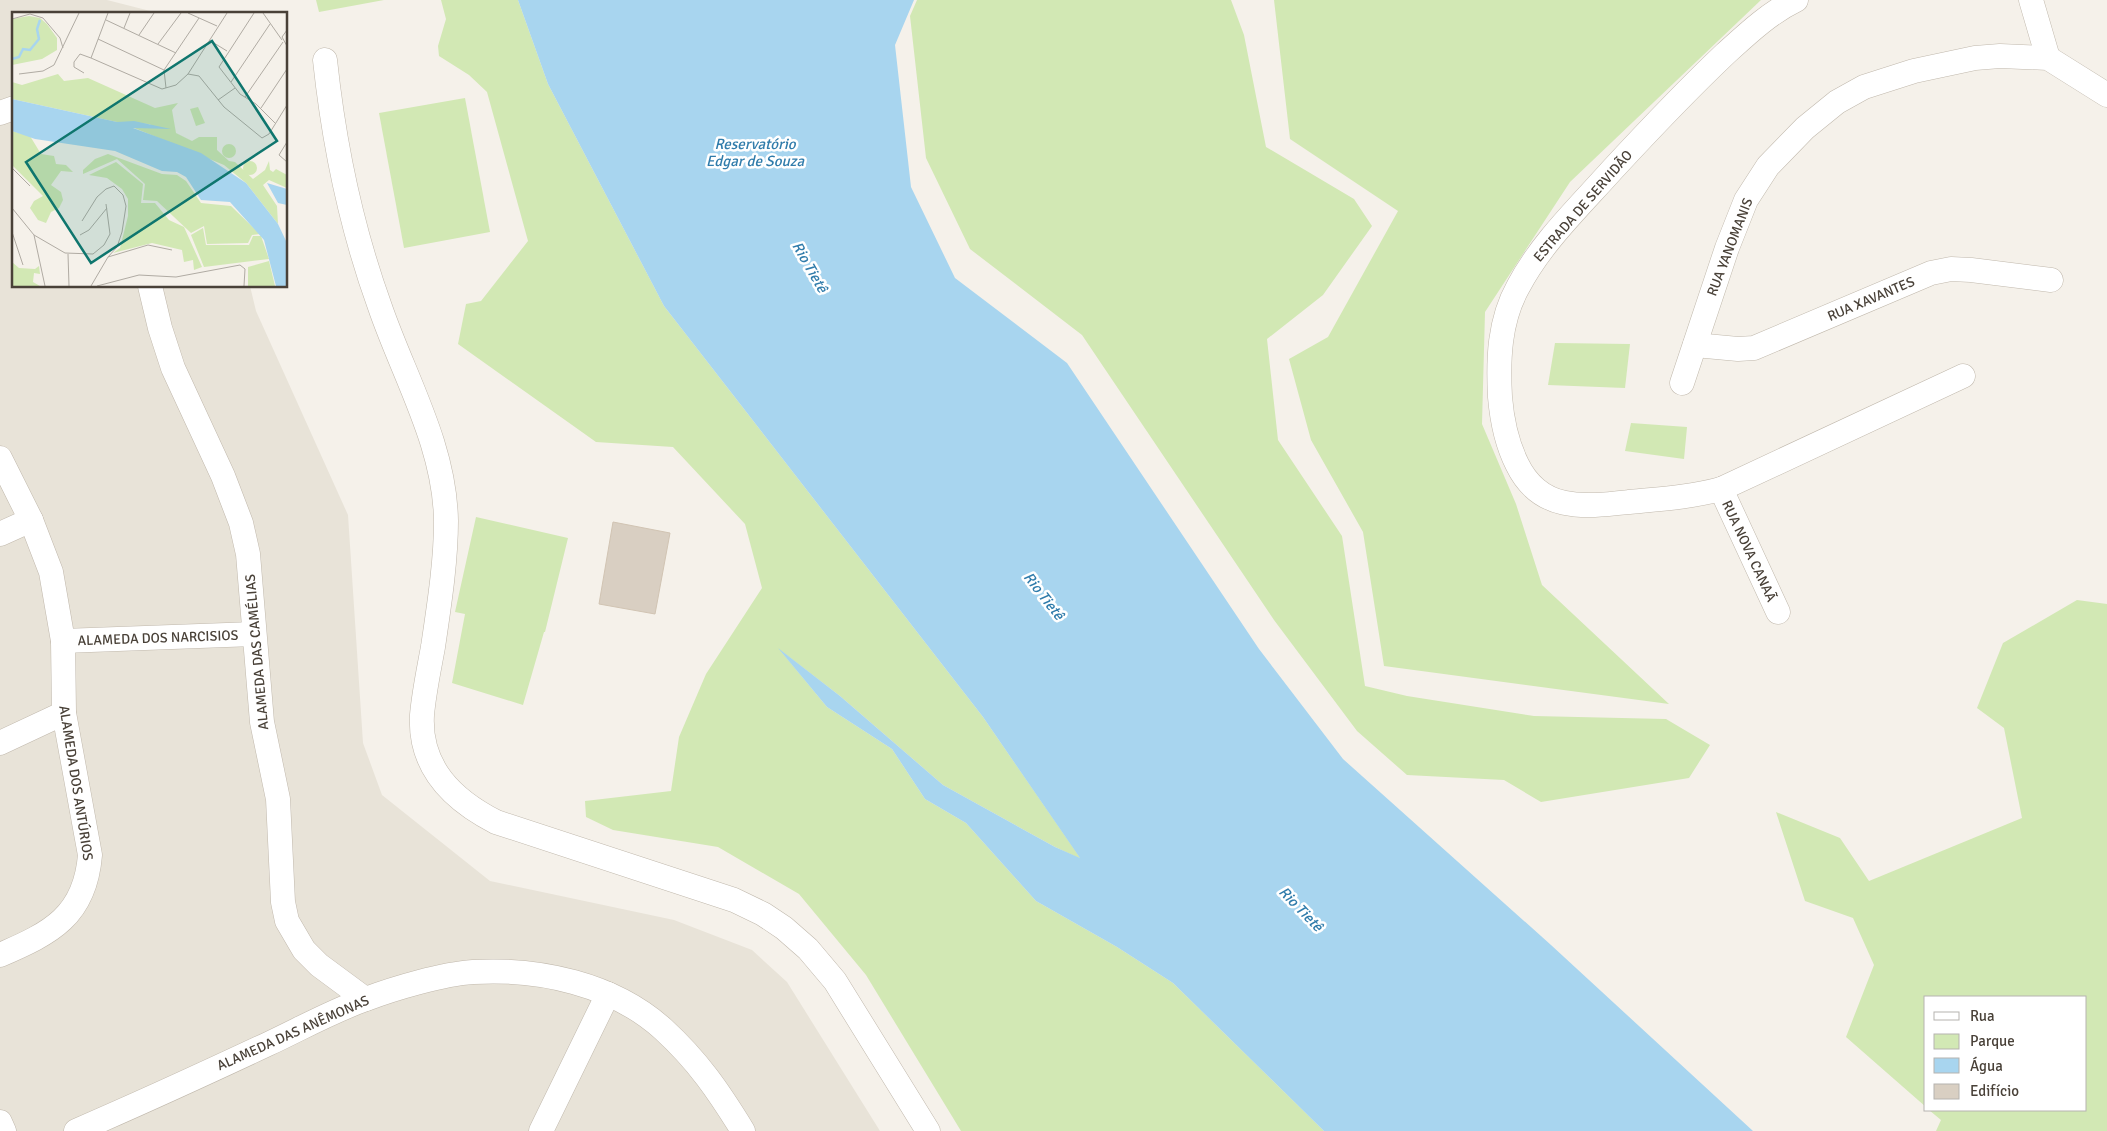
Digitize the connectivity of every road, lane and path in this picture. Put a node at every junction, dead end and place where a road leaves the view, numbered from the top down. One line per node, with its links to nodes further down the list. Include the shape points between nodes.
1 (1796, 0): 14 (street, ESTRADA DE SERVIDÃO, via 1749,32 1697,80 1567,220 1517,288 1501,335 1499,373 1507,444 1529,485 1538,493 1568,504 1602,505 1696,495)
2 (2032, 0): 3 (street)
3 (2048, 58): 5 (street, RUA YANOMANIS); 10 (street, RUA YANOMANIS, via 1975,58 1914,71 1864,87 1824,112 1768,166 1746,200)
4 (325, 60): 30 (street, via 330,110 356,232 380,308 434,445 443,482 446,521 442,575 422,717 424,742 432,765 459,800 496,822 734,900 784,928 808,948 835,981)
5 (2107, 95)
6 (12, 109): 7 (street)
7 (0, 114)
8 (2051, 280): 10 (street, RUA XAVANTES, via 1951,269 1930,273 1754,348)
9 (150, 288): 18 (street, ALAMEDA DAS CAMÉLIAS, via 173,368 223,476 240,523 248,554)
10 (1695, 344): 12 (street, RUA YANOMANIS)
11 (1963, 376): 14 (street, ESTRADA DE SERVIDÃO)
12 (1682, 383)
13 (0, 458): 15 (street, ALAMEDA DOS ANTÚRIOS)
14 (1721, 489): 17 (street, RUA NOVA CANAÃ)
15 (31, 520): 16 (street); 19 (street, ALAMEDA DOS ANTÚRIOS, via 51,572)
16 (0, 534)
17 (1778, 612)
18 (254, 634): 19 (street, ALAMEDA DOS NARCISIOS); 24 (street, ALAMEDA DAS CAMÉLIAS, via 262,722 278,800 287,921 304,950 319,965)
19 (63, 641): 20 (street, ALAMEDA DOS ANTÚRIOS)
20 (64, 713): 21 (street); 22 (street, ALAMEDA DOS ANTÚRIOS, via 90,855 88,877 71,911 56,925 31,942)
21 (0, 743)
22 (0, 955)
23 (608, 994): 24 (street, ALAMEDA DAS ANÊMONAS, via 544,976 509,971 437,978); 28 (street); 29 (street, ALAMEDA DAS ANÊMONAS, via 650,1019 690,1057 715,1086)
24 (365, 999): 27 (street, ALAMEDA DAS ANÊMONAS)
25 (0, 1122): 26 (street)
26 (4, 1131)
27 (76, 1131)
28 (541, 1131)
29 (743, 1131)
30 (928, 1131)

